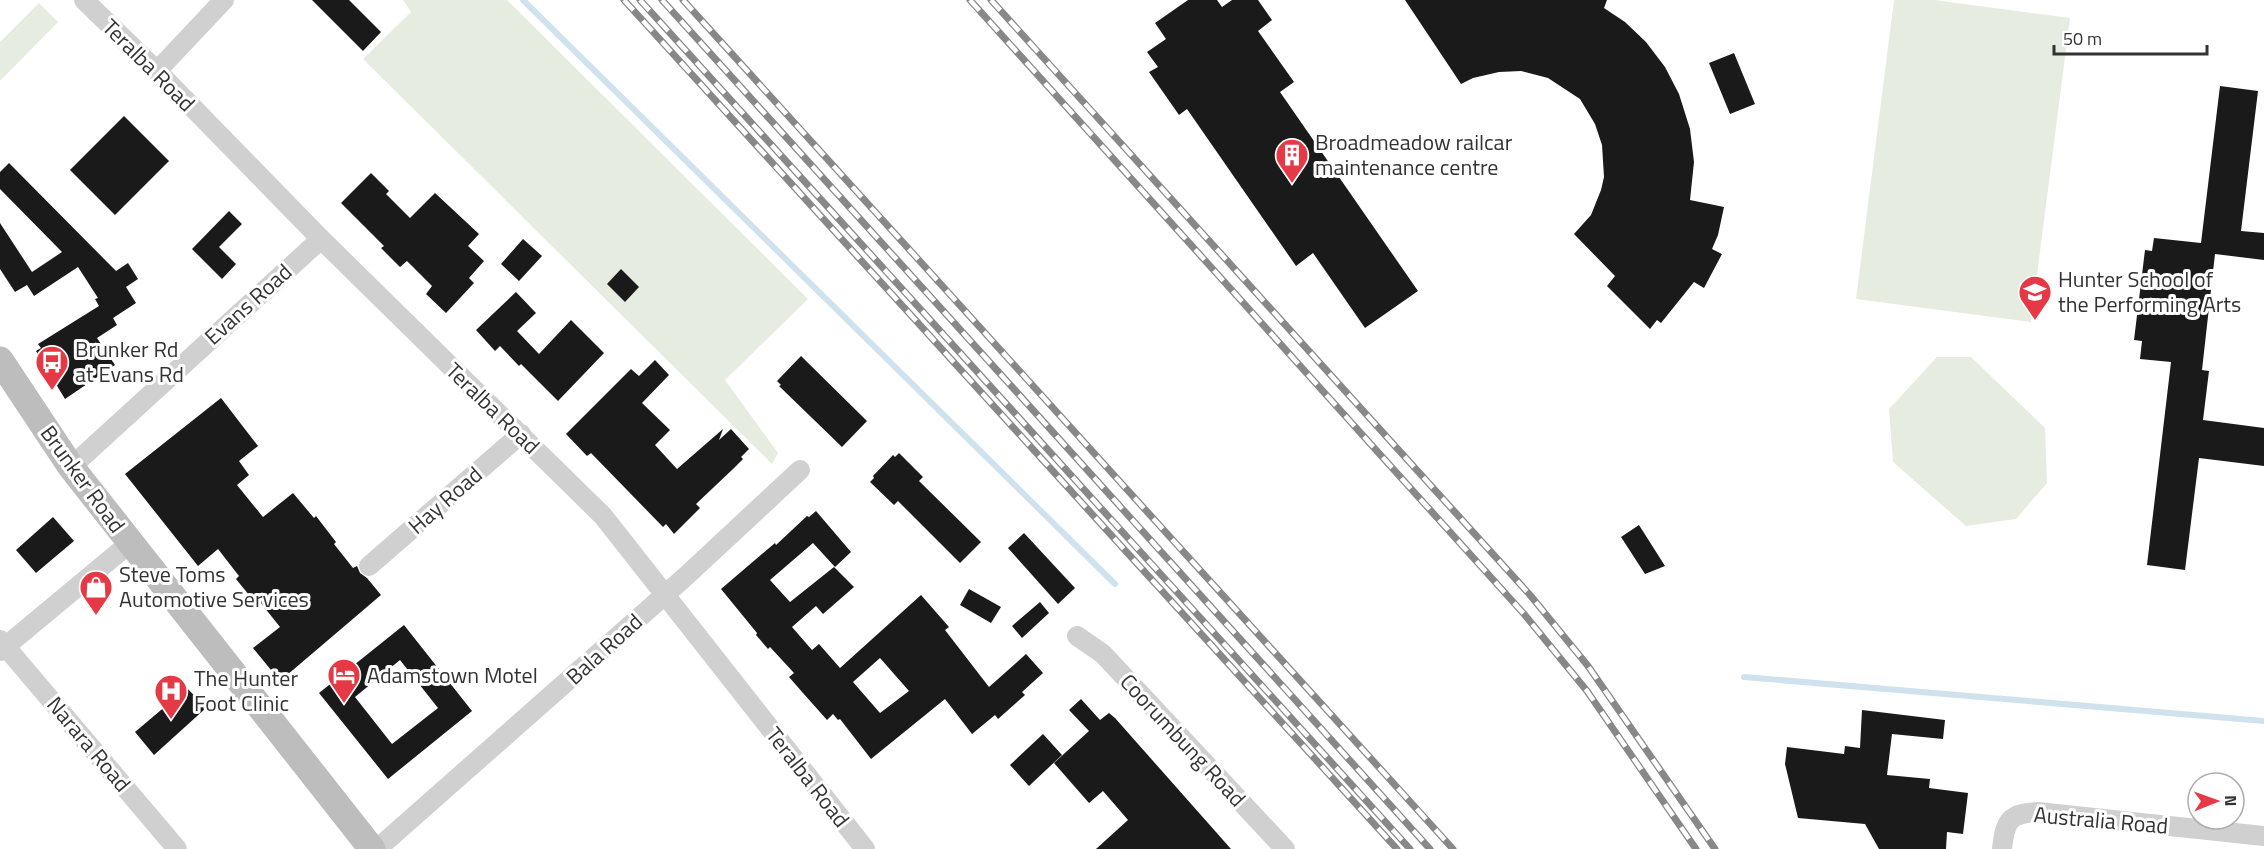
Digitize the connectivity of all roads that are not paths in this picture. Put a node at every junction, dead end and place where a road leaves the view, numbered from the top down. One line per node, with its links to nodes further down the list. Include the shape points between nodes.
1 (84, 0): 3 (street, Teralba Road)
2 (224, 0): 3 (street)
3 (157, 71): 4 (street, Teralba Road)
4 (321, 239): 6 (street, Teralba Road); 7 (street, Evans Road)
5 (0, 360): 7 (main road, Brunker Road)
6 (521, 434): 10 (street, Hay Road); 11 (street, Teralba Road, via 603,516)
7 (70, 467): 9 (main road, Brunker Road)
8 (800, 470): 11 (street, Bala Road)
9 (130, 543): 13 (street); 16 (main road, Brunker Road)
10 (369, 566)
11 (665, 595): 17 (street, Bala Road); 18 (street, Teralba Road)
12 (1077, 636): 19 (street, Coorumbung Road, via 1103,654)
13 (2, 646): 15 (street, Narara Road)
14 (2264, 836): 20 (street, Australia Road, via 2038,812 2021,813 2011,819 2005,828)
15 (177, 849)
16 (372, 849)
17 (377, 849)
18 (865, 849)
19 (1286, 849)
20 (2002, 849)

